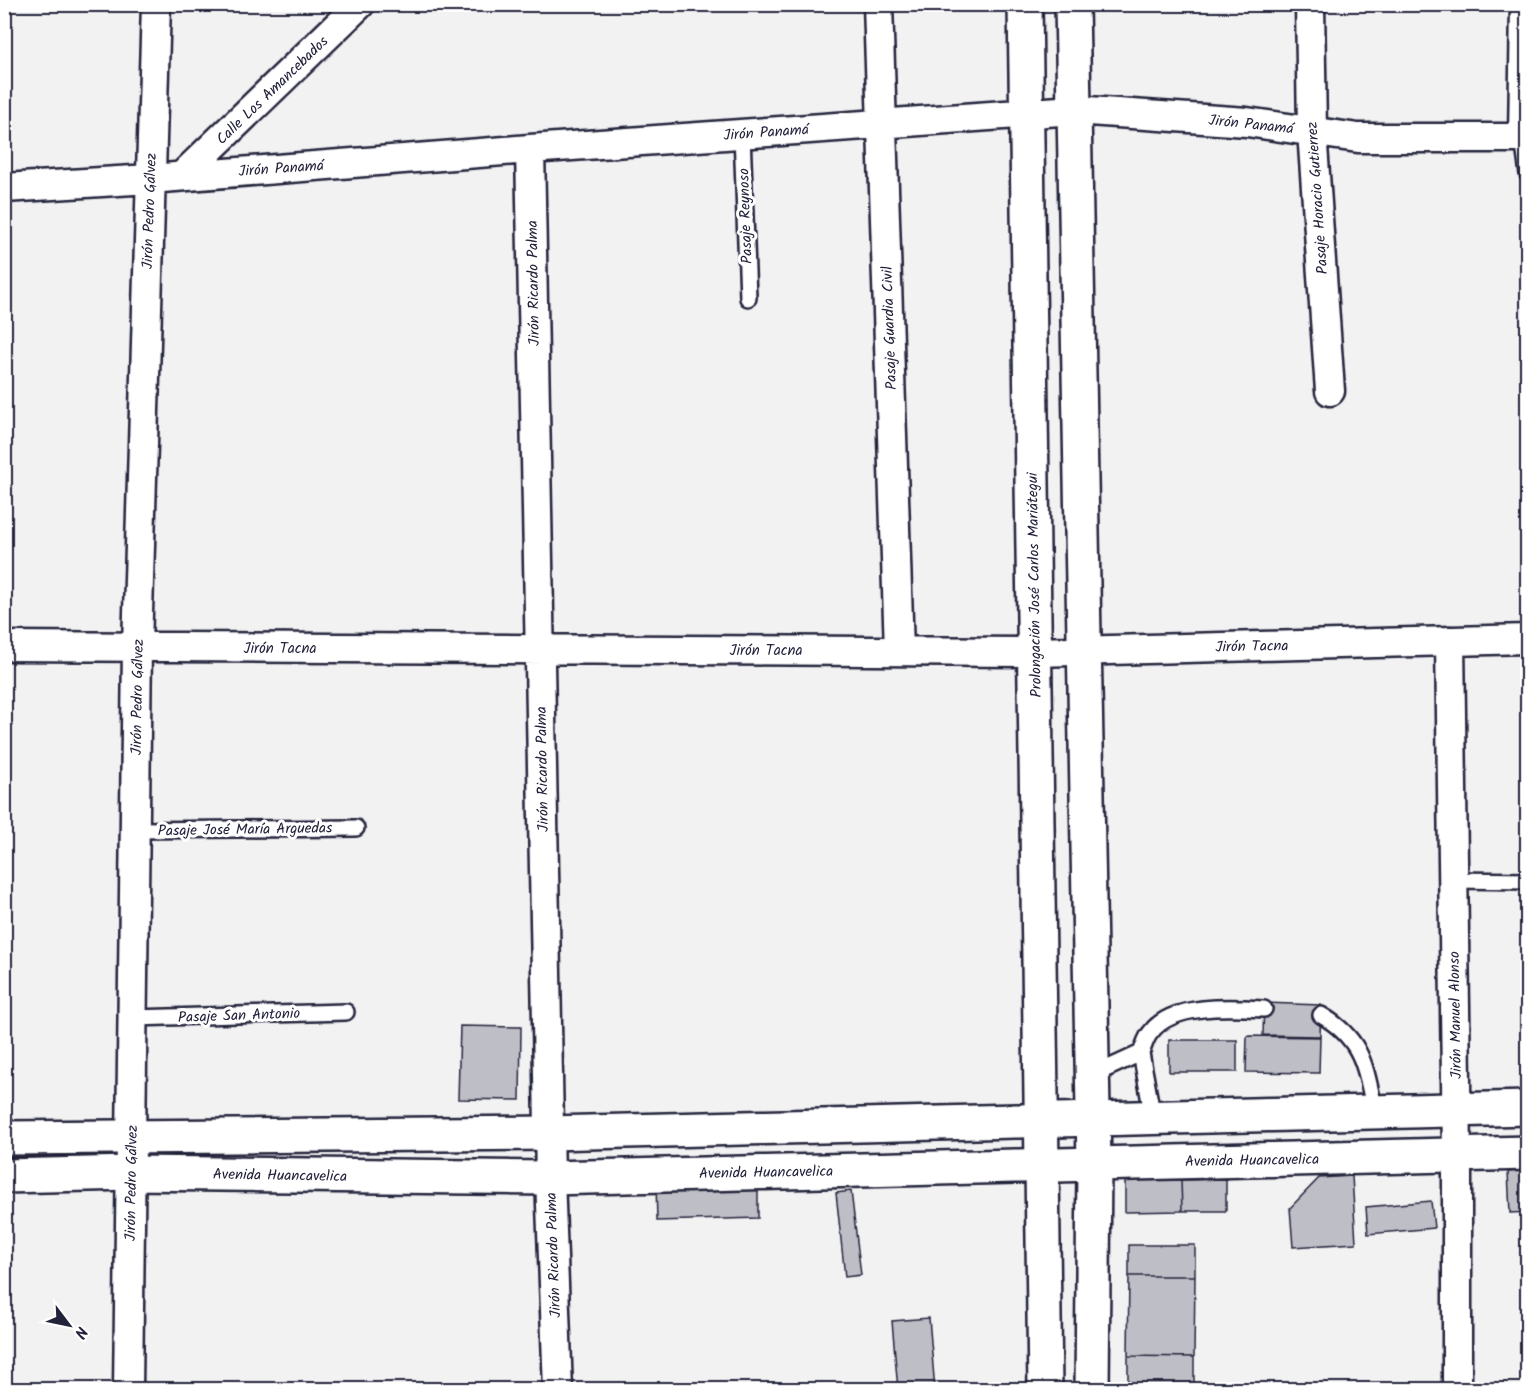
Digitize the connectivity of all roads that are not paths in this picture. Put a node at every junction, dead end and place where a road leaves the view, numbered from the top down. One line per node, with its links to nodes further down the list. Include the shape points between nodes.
1 (156, 4): 17 (street, Jirón Pedro Gálvez)
2 (360, 4): 16 (street, Calle Los Amancebados)
3 (878, 4): 10 (street, Pasaje Guardia Civil)
4 (1024, 4): 9 (main road, Prolongación José Carlos Mariátegui)
5 (1072, 4): 8 (main road)
6 (1310, 4): 11 (street, Pasaje Horacio Gutierrez)
7 (1525, 4): 13 (street)
8 (1074, 110): 9 (street, Jirón Panamá); 11 (street, Jirón Panamá, via 1247,122); 26 (main road)
9 (1026, 112): 10 (street, Jirón Panamá); 28 (main road, Prolongación José Carlos Mariátegui)
10 (882, 123): 12 (street, Jirón Panamá); 27 (street, Pasaje Guardia Civil)
11 (1312, 131): 13 (street, Jirón Panamá, via 1358,138); 20 (street, Pasaje Horacio Gutierrez)
12 (742, 133): 14 (street, Jirón Panamá); 19 (lane, Pasaje Reynoso)
13 (1525, 138): 15 (lane)
14 (530, 149): 16 (street, Jirón Panamá); 25 (street, Jirón Ricardo Palma)
15 (1527, 174)
16 (183, 175): 17 (street, Jirón Panamá)
17 (150, 179): 18 (street, Jirón Panamá); 24 (street, Jirón Pedro Gálvez)
18 (4, 188)
19 (748, 298)
20 (1330, 392)
21 (1527, 639): 22 (street, Jirón Tacna)
22 (1450, 641): 26 (street, Jirón Tacna); 31 (street, Jirón Manuel Alonso)
23 (4, 646): 24 (street, Jirón Tacna)
24 (137, 647): 25 (street, Jirón Tacna); 30 (street, Jirón Pedro Gálvez)
25 (540, 649): 27 (street, Jirón Tacna); 45 (street, Jirón Ricardo Palma)
26 (1084, 650): 28 (street, Jirón Tacna); 38 (main road)
27 (899, 651): 28 (street, Jirón Tacna)
28 (1035, 652): 44 (main road, Prolongación José Carlos Mariátegui)
29 (356, 828): 30 (lane, Pasaje José María Arguedas)
30 (135, 830): 36 (street, Jirón Pedro Gálvez)
31 (1453, 880): 32 (lane); 40 (street, Jirón Manuel Alonso)
32 (1527, 880)
33 (1264, 1009): 37 (lane, via 1185,1010 1151,1031)
34 (346, 1012): 36 (lane, Pasaje San Antonio)
35 (1321, 1015): 41 (lane, via 1351,1040 1362,1056)
36 (133, 1018): 46 (street, Jirón Pedro Gálvez)
37 (1141, 1053): 38 (lane); 42 (lane)
38 (1093, 1075): 43 (main road)
39 (1527, 1107): 40 (main road)
40 (1456, 1109): 41 (main road); 49 (street, Jirón Manuel Alonso)
41 (1375, 1112): 42 (main road)
42 (1153, 1118): 43 (main road)
43 (1093, 1120): 44 (main road); 50 (main road)
44 (1042, 1121): 45 (main road); 51 (main road, Prolongación José Carlos Mariátegui)
45 (550, 1133): 46 (main road); 54 (street, Jirón Ricardo Palma)
46 (132, 1136): 47 (main road); 52 (street, Jirón Pedro Gálvez)
47 (4, 1138)
48 (1527, 1153): 49 (main road, Avenida Huancavelica)
49 (1457, 1155): 50 (main road, Avenida Huancavelica); 59 (street, Jirón Manuel Alonso)
50 (1094, 1164): 51 (main road, Avenida Huancavelica); 58 (main road)
51 (1042, 1165): 54 (main road, Avenida Huancavelica); 57 (main road, Prolongación José Carlos Mariátegui)
52 (132, 1173): 53 (main road, Avenida Huancavelica); 54 (main road, Avenida Huancavelica); 55 (street, Jirón Pedro Gálvez)
53 (4, 1176)
54 (550, 1178): 56 (street, Jirón Ricardo Palma)
55 (128, 1389)
56 (558, 1389)
57 (1045, 1389)
58 (1092, 1389)
59 (1457, 1389)

